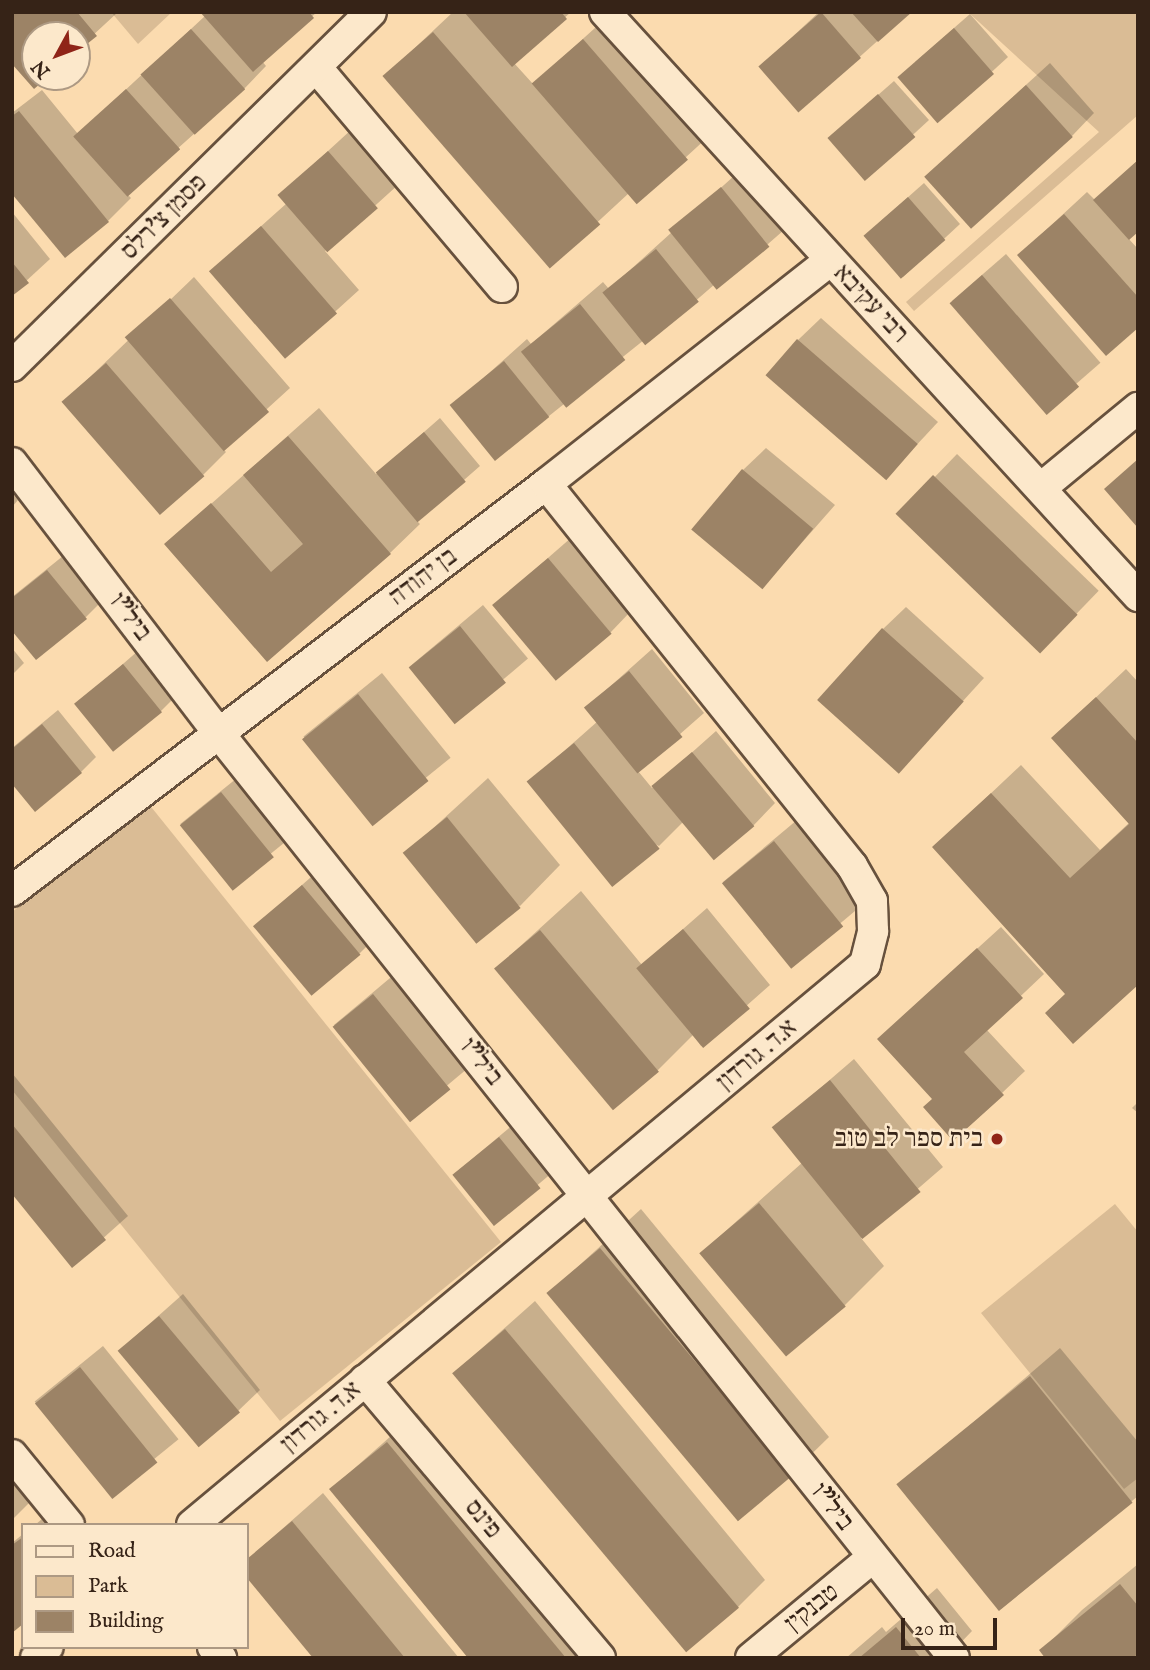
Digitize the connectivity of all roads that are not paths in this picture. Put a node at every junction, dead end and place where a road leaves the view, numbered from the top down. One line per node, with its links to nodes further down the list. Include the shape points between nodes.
1 (371, 12): 3 (street, פסמן צ'רלס)
2 (605, 12): 4 (street, רבי עקיבא)
3 (316, 67): 5 (street); 6 (street, פסמן צ'רלס)
4 (831, 260): 9 (street, בן יהודה); 10 (street, רבי עקיבא)
5 (502, 287)
6 (12, 366)
7 (1138, 408): 10 (street)
8 (12, 463): 12 (street, ביל"ו)
9 (546, 484): 12 (street, בן יהודה); 14 (street, א.ד. גורדון, via 852,866 872,901 873,931 865,964)
10 (1041, 488): 11 (street, רבי עקיבא)
11 (1138, 596)
12 (217, 730): 13 (street, בן יהודה); 14 (street, ביל"ו)
13 (12, 891)
14 (588, 1196): 15 (street, א.ד. גורדון); 19 (street, ביל"ו)
15 (365, 1380): 18 (street, א.ד. גורדון); 20 (street, פינס)
16 (12, 1455): 17 (street)
17 (67, 1523)
18 (194, 1523)
19 (872, 1558): 21 (street, טבנקין); 22 (street, ביל"ו)
20 (600, 1658)
21 (751, 1658)
22 (954, 1658)

